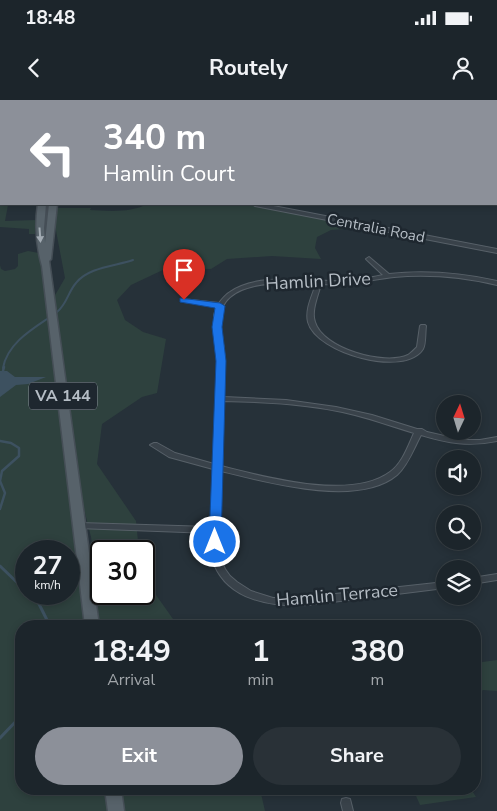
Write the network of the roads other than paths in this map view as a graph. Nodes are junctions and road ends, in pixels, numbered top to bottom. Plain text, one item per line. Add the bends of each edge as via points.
1 (42, 205) edge
2 (53, 205) edge
3 (260, 205) edge
4 (497, 252) edge
5 (369, 259) dead end
6 (46, 266) junction
7 (387, 276) junction
8 (319, 283) junction
9 (497, 283) edge
10 (184, 300) dead end
11 (220, 306) junction
12 (423, 326) dead end
13 (220, 399) junction
14 (419, 431) junction
15 (497, 439) edge
16 (154, 445) dead end
17 (217, 467) junction
18 (80, 526) junction
19 (215, 530) junction
20 (497, 577) edge
21 (481, 580) edge
22 (436, 586) edge
23 (91, 620) edge
24 (114, 795) edge
25 (116, 811) edge

1 -> 6 main road, VA 144 via 39,229
2 - 6 main road, VA 144
3 - 4 street, Centralia Road
5 - 7 street
6 - 18 main road, VA 144
7 - 8 street, Hamlin Drive via 344,283
7 - 9 street, Hamlin Drive via 446,274
8 - 11 street, Hamlin Drive via 284,281 255,284 232,294
8 - 12 street via 312,326 320,336 344,351 374,358 408,357 420,348
10 - 11 street
11 - 13 street via 217,327 221,361
13 - 14 street via 334,408
13 - 17 street
14 - 15 street via 465,442
14 - 17 street via 394,473 379,483 356,489 305,487
16 - 17 street via 172,455
17 - 19 street
18 - 19 street
18 - 23 main road, VA 144
19 - 22 street, Hamlin Terrace via 216,555 224,573 240,589 261,599 283,602 319,600
20 - 21 street
24 - 25 main road

